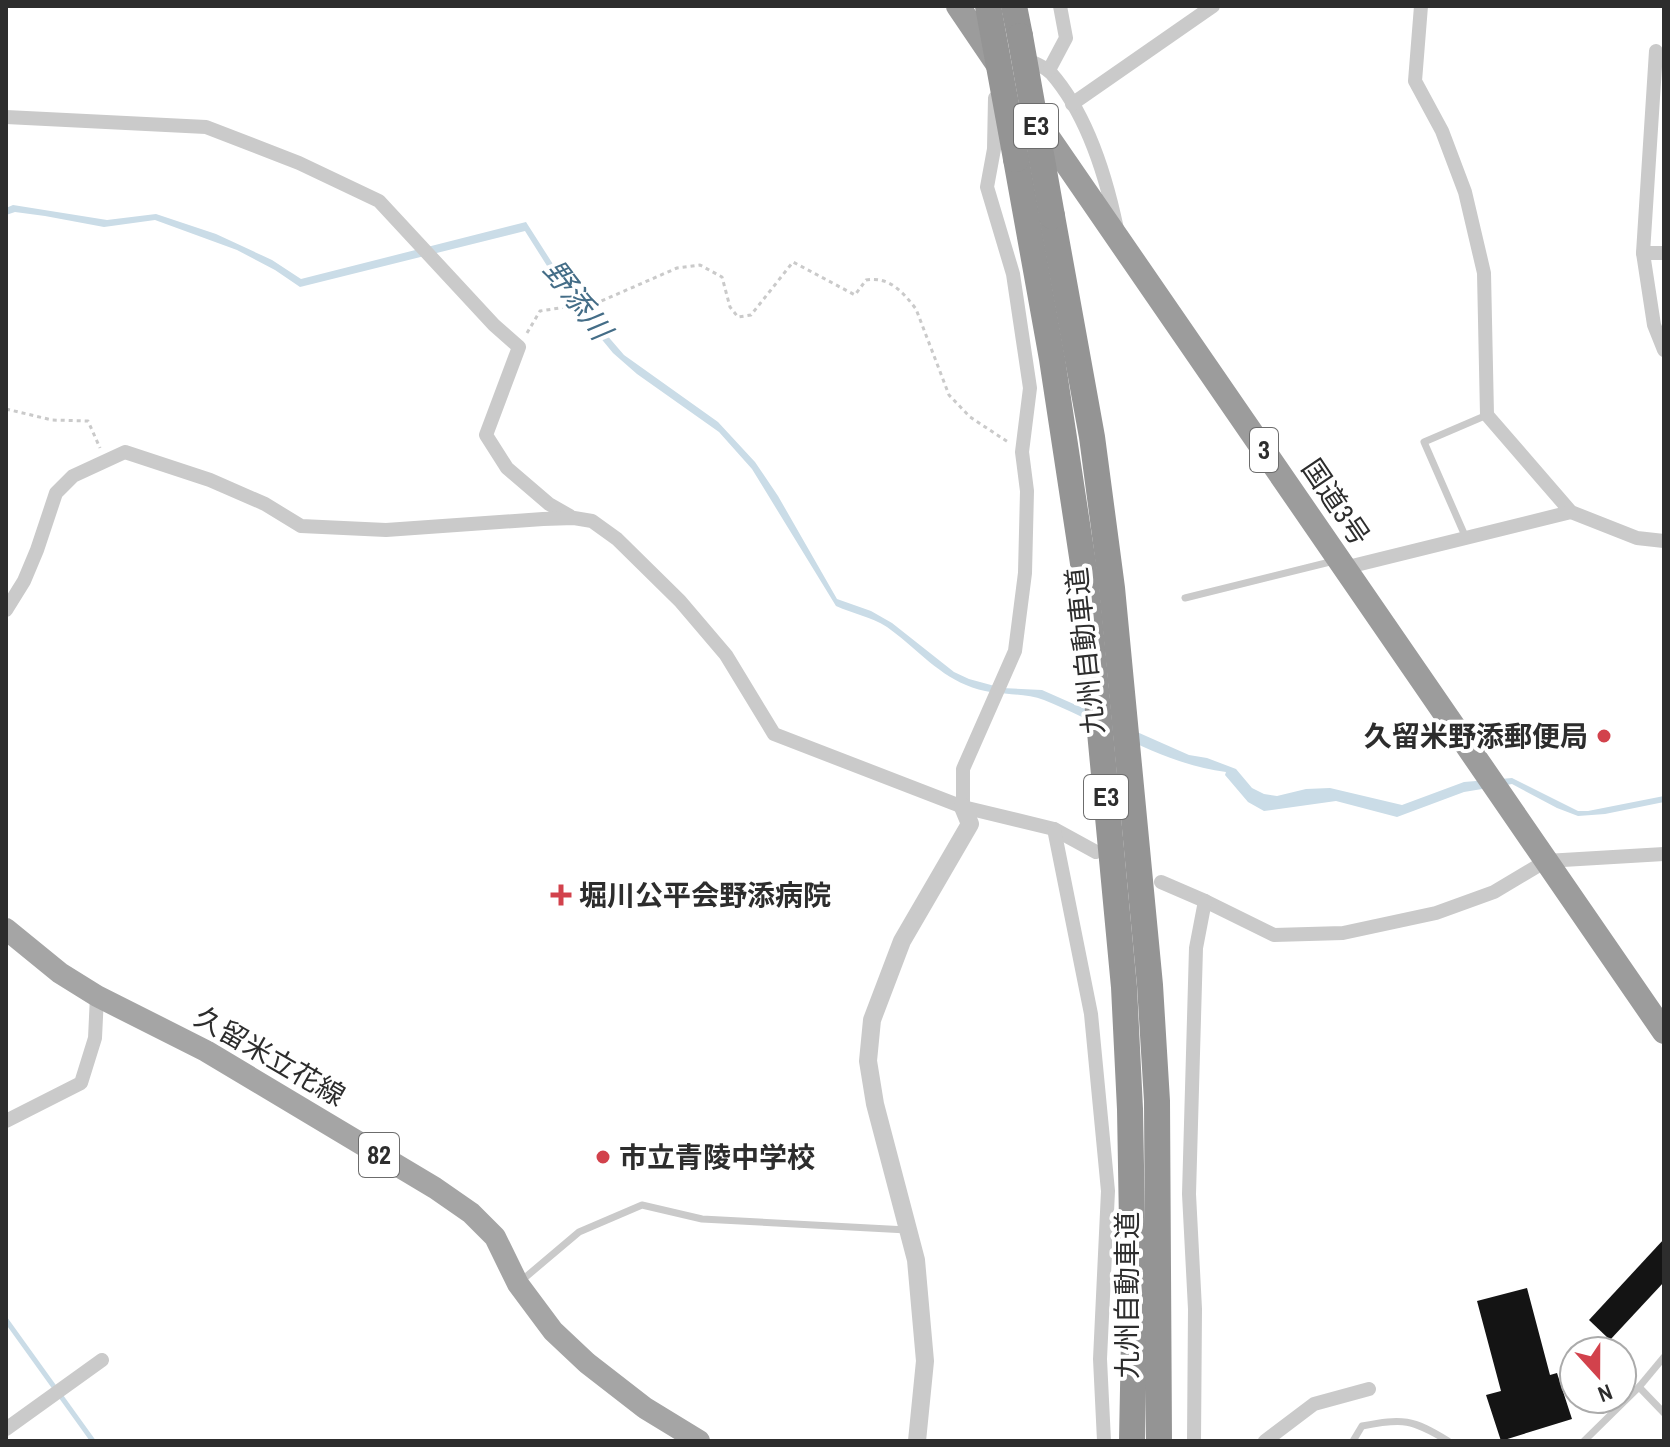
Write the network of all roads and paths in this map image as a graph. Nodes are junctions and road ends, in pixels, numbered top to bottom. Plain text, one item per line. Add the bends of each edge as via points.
1 (958, 6) edge
2 (988, 6) edge
3 (1014, 6) edge
4 (1060, 6) edge
5 (1213, 6) edge
6 (1421, 6) edge
7 (986, 48) junction
8 (1656, 51) dead end
9 (1049, 70) junction
10 (1072, 104) junction
11 (1658, 108) edge
12 (6, 117) edge
13 (1119, 237) junction
14 (1643, 253) junction
15 (1664, 253) edge
16 (519, 347) junction
17 (1664, 350) edge
18 (6, 409) edge
19 (1487, 415) junction
20 (1022, 452) junction
21 (105, 459) junction
22 (1571, 512) junction
23 (574, 518) junction
24 (1466, 538) junction
25 (1664, 541) edge
26 (1342, 564) junction
27 (1185, 598) dead end
28 (6, 610) edge
29 (963, 807) junction
30 (1054, 829) junction
31 (1096, 852) dead end
32 (1664, 854) edge
33 (1546, 861) junction
34 (1161, 882) dead end
35 (1205, 901) junction
36 (6, 929) edge
37 (97, 996) junction
38 (1664, 1032) edge
39 (6, 1121) edge
40 (909, 1231) junction
41 (518, 1284) junction
42 (1664, 1357) edge
43 (102, 1360) dead end
44 (1639, 1387) junction
45 (1369, 1389) dead end
46 (1664, 1413) edge
47 (6, 1429) edge
48 (699, 1441) edge
49 (917, 1441) edge
50 (1104, 1441) edge
51 (1132, 1441) edge
52 (1159, 1441) edge
53 (1194, 1441) edge
54 (1265, 1441) edge
55 (1353, 1441) edge
56 (1448, 1441) edge
57 (1584, 1441) edge

1 - 7 highway, 国道3号 / 3
2 - 51 highway, 九州自動車道 / E3, bridge via 1086,583 1120,940 1130,1109
3 - 52 highway, 九州自動車道 / E3, bridge via 1092,437 1112,588 1157,1101
4 - 9 street via 1066,38
5 - 10 street
6 - 19 street via 1415,81 1442,131 1465,192 1484,273
7 - 9 street
7 - 13 highway, 国道3号 / 3
7 - 20 street via 994,149 987,187 1013,274 1030,388
8 - 11 street
9 - 10 street
10 - 13 street via 1093,149
11 - 14 street
12 - 16 street via 206,127 299,163 379,201
13 - 26 highway, 国道3号 / 3
14 - 15 street
14 - 17 street via 1654,325
16 - 20 path via 540,311 599,302 677,268 700,265 722,277 738,317 751,315 793,262 855,295 866,280 877,278 890,283 916,309 949,395 970,417
16 - 23 street via 486,435 507,468
18 - 21 path via 52,420 88,421
19 - 22 street
19 - 24 lane via 1424,442
20 - 29 street via 1027,491 1026,612 1015,651 963,769
21 - 23 street via 125,452 170,464 265,504 301,526 386,530
21 - 28 street via 73,476 56,493 24,581
22 - 24 street
22 - 25 street via 1637,538
23 - 29 street via 592,521 617,539 680,601 726,655 774,734
24 - 26 street
26 - 27 lane
26 - 33 highway, 国道3号 / 3
29 - 30 street
29 - 40 street via 970,824 902,941 872,1020 868,1061 875,1104
30 - 31 street
30 - 50 street via 1091,1014 1108,1191 1100,1388
32 - 33 street
33 - 35 street via 1494,892 1436,913 1343,933 1274,935
33 - 38 highway, 国道3号 / 3
34 - 35 street
35 - 53 street via 1196,948 1189,1194
36 - 37 main road, 久留米立花線 / 82
37 - 39 street via 95,1038 81,1083
37 - 41 main road, 久留米立花線 / 82 via 206,1051 435,1188 495,1237
40 - 41 lane via 702,1219 642,1205 579,1232
40 - 49 street via 925,1361
41 - 48 main road, 久留米立花線 / 82 via 553,1331 587,1363
42 - 44 lane
43 - 47 street
44 - 46 lane
44 - 57 lane
45 - 54 street via 1314,1404
55 - 56 lane via 1362,1426 1395,1419 1416,1423

